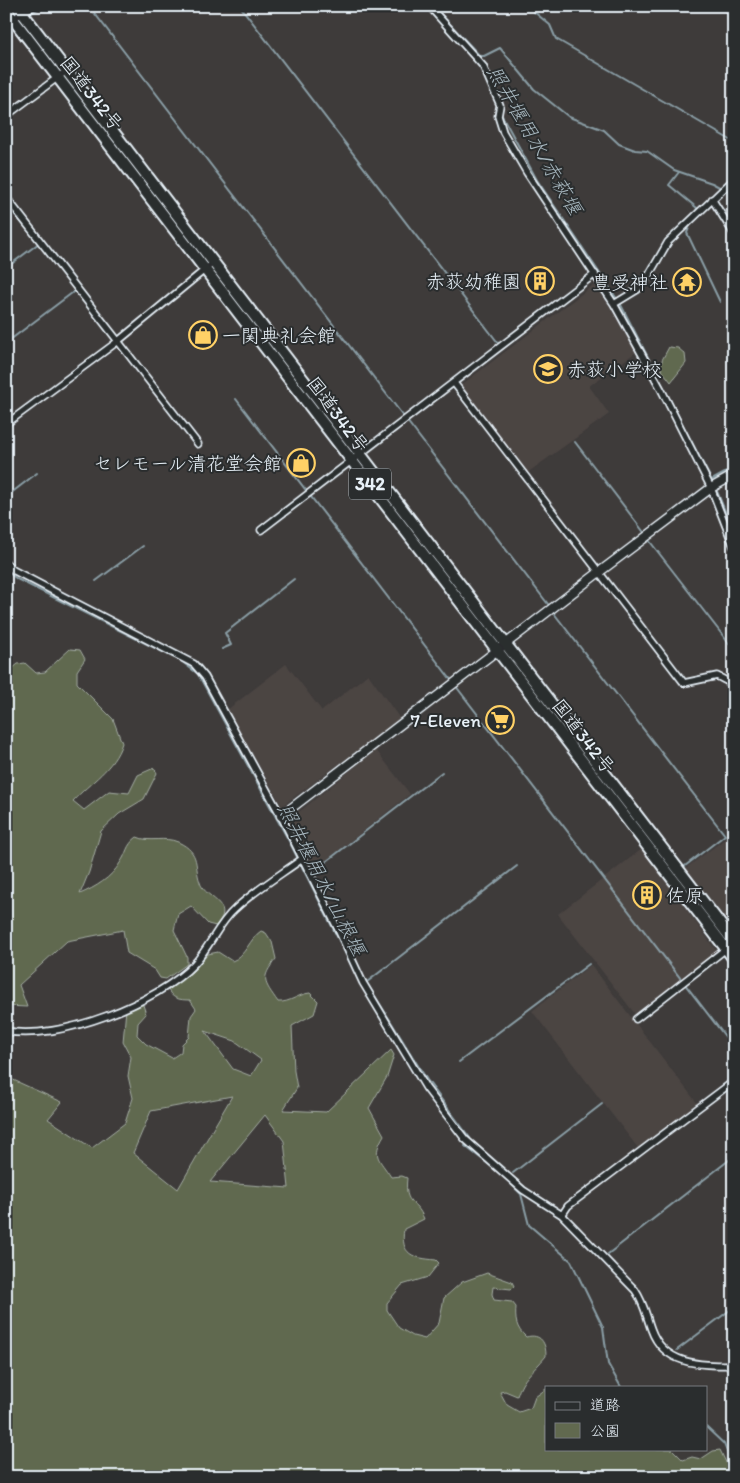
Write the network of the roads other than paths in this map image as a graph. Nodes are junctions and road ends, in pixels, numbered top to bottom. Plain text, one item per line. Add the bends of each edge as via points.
1 (34, 6) edge
2 (429, 6) edge
3 (13, 14) edge
4 (61, 75) junction
5 (6, 116) edge
6 (734, 179) edge
7 (6, 197) edge
8 (712, 199) junction
9 (734, 234) edge
10 (210, 266) junction
11 (595, 274) junction
12 (614, 304) junction
13 (117, 342) junction
14 (454, 383) junction
15 (6, 424) edge
16 (198, 444) dead end
17 (356, 458) junction
18 (734, 475) edge
19 (711, 488) junction
20 (261, 530) dead end
21 (734, 547) edge
22 (6, 563) edge
23 (598, 572) junction
24 (501, 648) junction
25 (734, 685) edge
26 (281, 816) junction
27 (302, 859) junction
28 (731, 945) edge
29 (734, 959) edge
30 (636, 1019) dead end
31 (6, 1030) edge
32 (734, 1082) edge
33 (562, 1215) junction
34 (734, 1365) edge

1 - 3 street
2 - 11 street via 483,66 500,105 498,116 503,132
3 - 4 highway, 国道342号 / 342
4 - 5 street
4 - 10 highway, 国道342号 / 342
6 - 8 street
7 - 13 street
8 - 9 street
8 - 12 street via 668,242 646,280
10 - 13 street
10 - 17 highway, 国道342号 / 342
11 - 12 street
11 - 14 street
12 - 19 street
13 - 15 street
13 - 16 street
14 - 17 street
14 - 23 street
17 - 20 street
17 - 24 highway, 国道342号 / 342
18 - 19 street
19 - 21 street
19 - 23 street
22 - 26 street via 194,664 205,677
23 - 24 street
23 - 25 street via 684,683 717,676
24 - 26 street
24 - 28 highway, 国道342号 / 342
26 - 27 street
27 - 31 street via 234,909 196,962 184,974 146,998 67,1028 22,1034
27 - 33 street via 363,983 426,1088 465,1139 523,1190
28 - 29 highway, 国道342号 / 342
28 - 30 street
32 - 33 street via 568,1206
33 - 34 street via 635,1290 644,1302 658,1344 669,1354 697,1365

